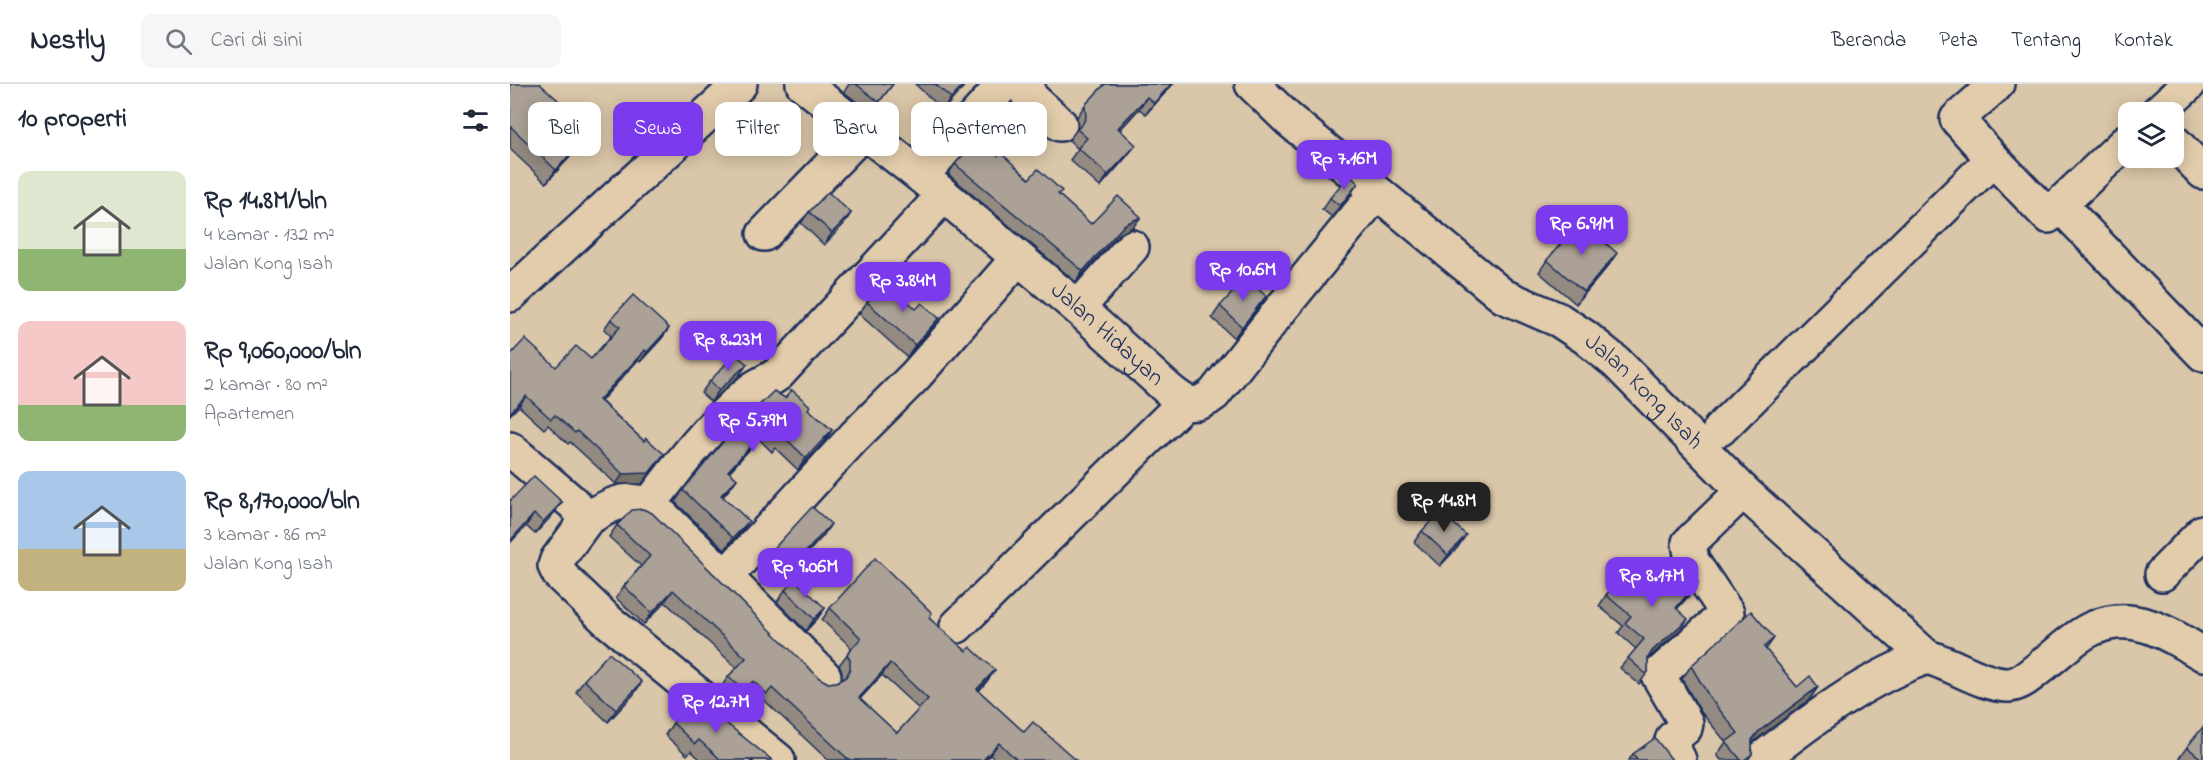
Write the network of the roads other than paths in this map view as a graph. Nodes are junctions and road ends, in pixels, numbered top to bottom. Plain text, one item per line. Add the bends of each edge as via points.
1 (740, 84) edge
2 (803, 84) edge
3 (1004, 84) edge
4 (1028, 84) edge
5 (1252, 84) edge
6 (1997, 84) edge
7 (2189, 84) edge
8 (826, 102) edge
9 (2168, 102) edge
10 (1060, 124) dead end
11 (2118, 150) edge
12 (2184, 152) edge
13 (840, 156) edge
14 (895, 156) edge
15 (1993, 159) junction
16 (2203, 172) edge
17 (932, 186) junction
18 (1376, 193) junction
19 (2060, 205) junction
20 (764, 234) dead end
21 (1132, 247) dead end
22 (1018, 258) junction
23 (510, 295) edge
24 (1077, 308) junction
25 (2203, 354) edge
26 (1185, 402) junction
27 (1720, 429) dead end
28 (510, 449) edge
29 (1743, 491) junction
30 (649, 505) junction
31 (587, 519) junction
32 (2203, 532) edge
33 (2162, 574) dead end
34 (726, 576) junction
35 (957, 626) dead end
36 (2203, 654) edge
37 (1927, 657) junction
38 (824, 676) dead end
39 (778, 760) edge
40 (1679, 760) edge
41 (1760, 760) edge

1 - 23 street
2 - 8 street, Jalan Hidayan
3 - 17 street
4 - 10 street via 1028,95
5 - 18 street, Jalan Kong Isah
6 - 15 street via 1957,119
7 - 9 street
11 - 19 street
12 - 16 street
13 - 20 street
14 - 17 street, Jalan Hidayan
15 - 19 street via 2048,216
15 - 27 street
17 - 22 street, Jalan Hidayan
17 - 30 street via 778,374 752,389 729,411
18 - 26 street, Jalan Hidayan via 1215,394 1203,402
18 - 29 street, Jalan Kong Isah via 1503,296 1559,320 1609,357
19 - 25 street
21 - 24 street
22 - 24 street, Jalan Hidayan
22 - 34 street via 915,376
24 - 26 street, Jalan Hidayan
26 - 35 street
28 - 31 street
29 - 37 street, Jalan Kong Isah
29 - 40 street via 1689,543 1692,561 1727,614 1658,675 1686,723 1671,744
30 - 31 street via 631,500 620,502
30 - 34 street
31 - 39 street via 557,560 559,574 608,621
32 - 33 street
34 - 38 street
36 - 37 street, Jalan Kong Isah via 2158,629 2114,622 2079,636 2031,675 2010,685
37 - 41 street via 1888,672

